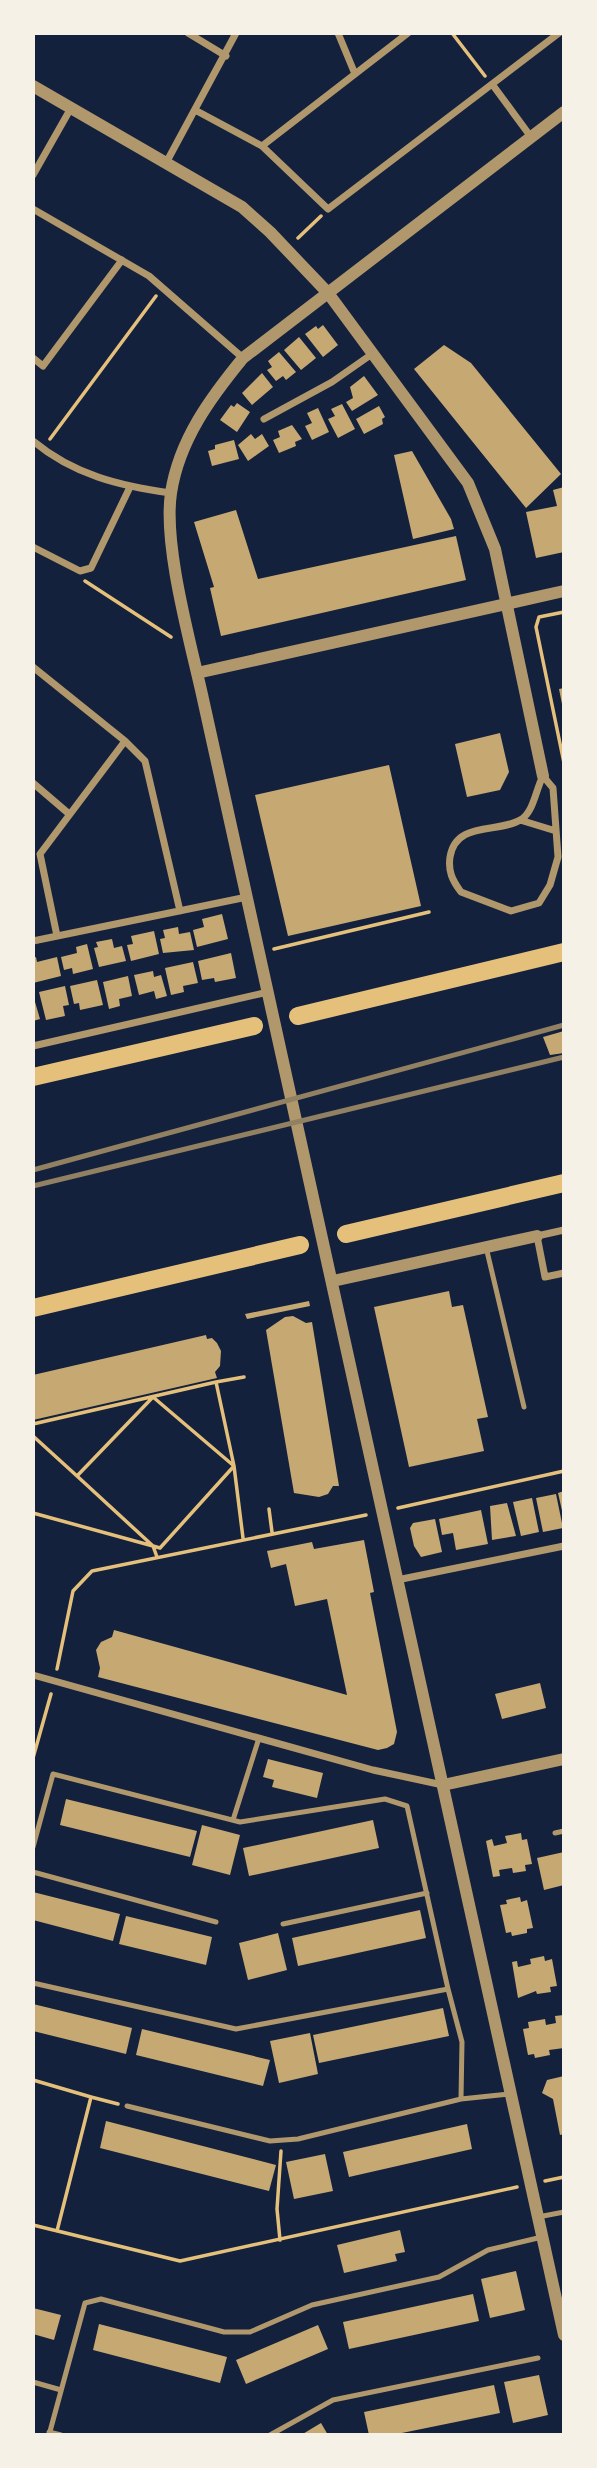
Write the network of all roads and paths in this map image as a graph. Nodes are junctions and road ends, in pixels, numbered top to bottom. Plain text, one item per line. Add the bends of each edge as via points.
1 (188, 33) edge
2 (236, 33) edge
3 (338, 33) edge
4 (408, 33) edge
5 (452, 33) edge
6 (559, 33) edge
7 (226, 56) junction
8 (355, 74) junction
9 (492, 85) junction
10 (33, 86) edge
11 (71, 108) junction
12 (195, 110) junction
13 (564, 112) edge
14 (531, 137) junction
15 (262, 146) junction
16 (166, 163) junction
17 (33, 175) edge
18 (33, 209) edge
19 (328, 209) junction
20 (298, 237) dead end
21 (122, 260) junction
22 (162, 287) junction
23 (328, 293) junction
24 (372, 354) junction
25 (33, 358) edge
26 (243, 358) junction
27 (264, 419) dead end
28 (33, 441) edge
29 (42, 449) junction
30 (130, 488) junction
31 (171, 493) junction
32 (33, 547) edge
33 (84, 580) dead end
34 (564, 591) edge
35 (506, 603) junction
36 (564, 612) edge
37 (171, 637) dead end
38 (33, 667) edge
39 (197, 673) junction
40 (125, 741) junction
41 (564, 763) edge
42 (543, 776) junction
43 (33, 783) edge
44 (68, 813) junction
45 (520, 820) junction
46 (556, 831) junction
47 (247, 897) junction
48 (180, 911) junction
49 (429, 912) dead end
50 (57, 936) junction
51 (33, 941) edge
52 (274, 949) dead end
53 (564, 952) edge
54 (268, 992) junction
55 (298, 1016) dead end
56 (254, 1026) dead end
57 (33, 1046) edge
58 (33, 1077) edge
59 (564, 1183) edge
60 (564, 1230) edge
61 (346, 1234) dead end
62 (537, 1236) junction
63 (300, 1245) dead end
64 (486, 1247) junction
65 (564, 1273) edge
66 (333, 1281) junction
67 (33, 1308) edge
68 (244, 1377) dead end
69 (216, 1382) junction
70 (153, 1397) junction
71 (524, 1407) dead end
72 (33, 1424) edge
73 (33, 1437) edge
74 (234, 1466) junction
75 (564, 1471) edge
76 (77, 1476) junction
77 (398, 1508) dead end
78 (268, 1509) dead end
79 (33, 1513) edge
80 (366, 1514) dead end
81 (272, 1532) junction
82 (243, 1538) junction
83 (153, 1546) junction
84 (564, 1546) edge
85 (157, 1557) junction
86 (397, 1580) junction
87 (33, 1675) edge
88 (55, 1677) dead end
89 (51, 1694) dead end
90 (259, 1738) junction
91 (33, 1758) edge
92 (564, 1759) edge
93 (443, 1785) junction
94 (233, 1820) junction
95 (564, 1831) edge
96 (555, 1833) dead end
97 (33, 1847) edge
98 (33, 1872) edge
99 (426, 1893) junction
100 (216, 1922) dead end
101 (283, 1924) dead end
102 (33, 1983) edge
103 (448, 1989) junction
104 (33, 2080) edge
105 (512, 2094) junction
106 (91, 2097) junction
107 (461, 2099) junction
108 (127, 2106) joint
109 (281, 2140) junction
110 (564, 2177) edge
111 (531, 2184) junction
112 (564, 2211) edge
113 (538, 2217) junction
114 (33, 2225) edge
115 (57, 2231) junction
116 (542, 2237) junction
117 (280, 2240) junction
118 (564, 2335) edge
119 (538, 2358) dead end
120 (33, 2382) edge
121 (61, 2389) junction
122 (49, 2433) edge
123 (61, 2435) edge
124 (270, 2435) edge

1 - 7 street
2 - 7 street
3 - 8 street
4 - 8 street
5 - 9 path
6 - 9 street
7 - 12 street
8 - 15 street
9 - 14 street
9 - 19 street
10 - 11 street
11 - 16 street
11 - 17 street
12 - 15 street
12 - 16 street
13 - 14 street
14 - 23 street
15 - 19 street
16 - 23 street via 242,207
18 - 21 street
19 - 20 path
21 - 22 street
21 - 25 street via 43,366
22 - 26 street
22 - 29 path
23 - 24 street
23 - 26 street
24 - 27 street
24 - 35 street via 468,483 495,550
26 - 31 street via 193,426
28 - 29 street
29 - 30 street via 71,468
30 - 31 street
30 - 32 street via 91,569 80,571
31 - 39 street via 172,545
33 - 37 path
34 - 35 street
35 - 39 street
35 - 42 street
36 - 41 path via 539,617 536,627
38 - 40 street
39 - 47 street
40 - 44 street
40 - 48 street via 145,761
42 - 45 street via 528,813
42 - 46 street via 553,788
43 - 44 street
44 - 50 street via 40,854
45 - 46 street
45 - 46 street via 479,829 457,842 449,868 461,892 511,911 539,903 550,886 558,858
47 - 48 street
47 - 54 street
48 - 50 street
49 - 52 path
50 - 51 street
53 - 55 highway
54 - 57 street
54 - 66 street
56 - 58 highway
59 - 61 highway
60 - 62 street
62 - 64 street
62 - 65 street via 545,1277
63 - 67 highway
64 - 66 street
64 - 71 lane
66 - 86 street
68 - 69 path
69 - 70 path
69 - 74 path
70 - 72 path
70 - 74 path
70 - 76 path
73 - 76 path
74 - 82 path
74 - 83 path via 160,1548
75 - 77 path
76 - 83 path
78 - 81 path
79 - 83 path
80 - 81 path
81 - 82 path
82 - 85 path
83 - 85 path
84 - 86 street
85 - 88 path via 92,1571 73,1591
86 - 93 street
87 - 90 street
89 - 91 path
90 - 93 street
90 - 94 lane
92 - 93 street
93 - 105 street
94 - 97 lane via 53,1774
94 - 99 lane via 385,1799 407,1806
95 - 96 lane
98 - 100 lane
99 - 101 lane
99 - 103 lane
102 - 103 lane via 236,2029
103 - 107 lane via 462,2042
104 - 106 path
105 - 107 lane
105 - 111 street
106 - 108 path
106 - 115 path
107 - 109 lane
108 - 109 lane
109 - 117 path
110 - 111 path
111 - 113 street
111 - 117 path
112 - 113 lane
113 - 116 street
114 - 115 path
115 - 117 path via 180,2261
116 - 118 street
116 - 121 lane via 488,2250 439,2277 312,2305 250,2332 224,2332 101,2299 85,2303
119 - 124 lane via 333,2400
120 - 121 lane
121 - 122 lane
122 - 123 lane

